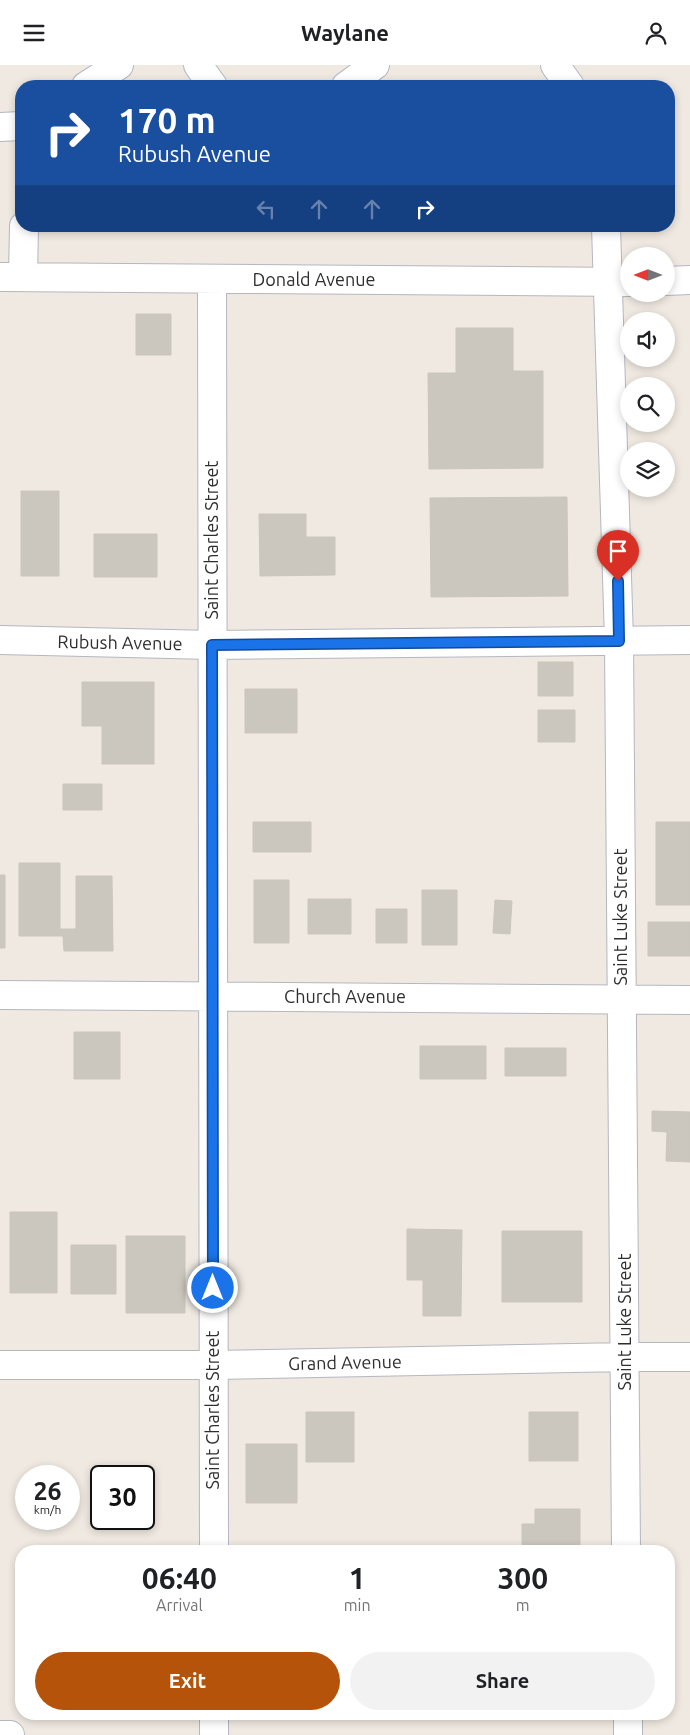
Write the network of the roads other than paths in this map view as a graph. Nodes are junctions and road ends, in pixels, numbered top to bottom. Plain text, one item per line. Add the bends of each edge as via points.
1 (119, 65) edge
2 (198, 65) edge
3 (375, 65) edge
4 (555, 65) edge
5 (95, 80) edge
6 (209, 80) edge
7 (354, 80) edge
8 (566, 80) edge
9 (15, 126) edge
10 (0, 127) edge
11 (22, 232) edge
12 (607, 232) edge
13 (11, 277) edge
14 (212, 279) junction
15 (690, 280) edge
16 (675, 281) edge
17 (618, 282) edge
18 (0, 640) edge
19 (690, 640) edge
20 (619, 641) junction
21 (212, 645) junction
22 (0, 995) edge
23 (213, 997) junction
24 (622, 999) junction
25 (690, 1000) edge
26 (625, 1357) junction
27 (690, 1357) edge
28 (0, 1365) edge
29 (213, 1365) junction
30 (214, 1545) edge
31 (626, 1545) edge
32 (214, 1720) edge
33 (628, 1720) edge
34 (0, 1735) edge
35 (10, 1735) edge
36 (214, 1735) edge
37 (628, 1735) edge

1 - 5 street
2 - 6 street
3 - 7 street
4 - 8 street
9 - 10 street
11 - 13 street
12 - 17 street, Saint Luke Street
13 - 14 street, Donald Avenue
14 - 17 street, Donald Avenue
14 - 21 street, Saint Charles Street
15 - 16 street
17 - 20 street, Saint Luke Street
18 - 21 street, Rubush Avenue
19 - 20 street, Rubush Avenue
20 - 21 street, Rubush Avenue
20 - 24 street, Saint Luke Street
21 - 23 street, Saint Charles Street
22 - 23 street, Church Avenue
23 - 24 street, Church Avenue
23 - 29 street, Saint Charles Street
24 - 25 street, Church Avenue
24 - 26 street, Saint Luke Street
26 - 27 street, Grand Avenue
26 - 29 street, Grand Avenue
26 - 31 street, Saint Luke Street
28 - 29 street, Grand Avenue
29 - 30 street, Saint Charles Street
32 - 36 street
33 - 37 street
34 - 35 street

